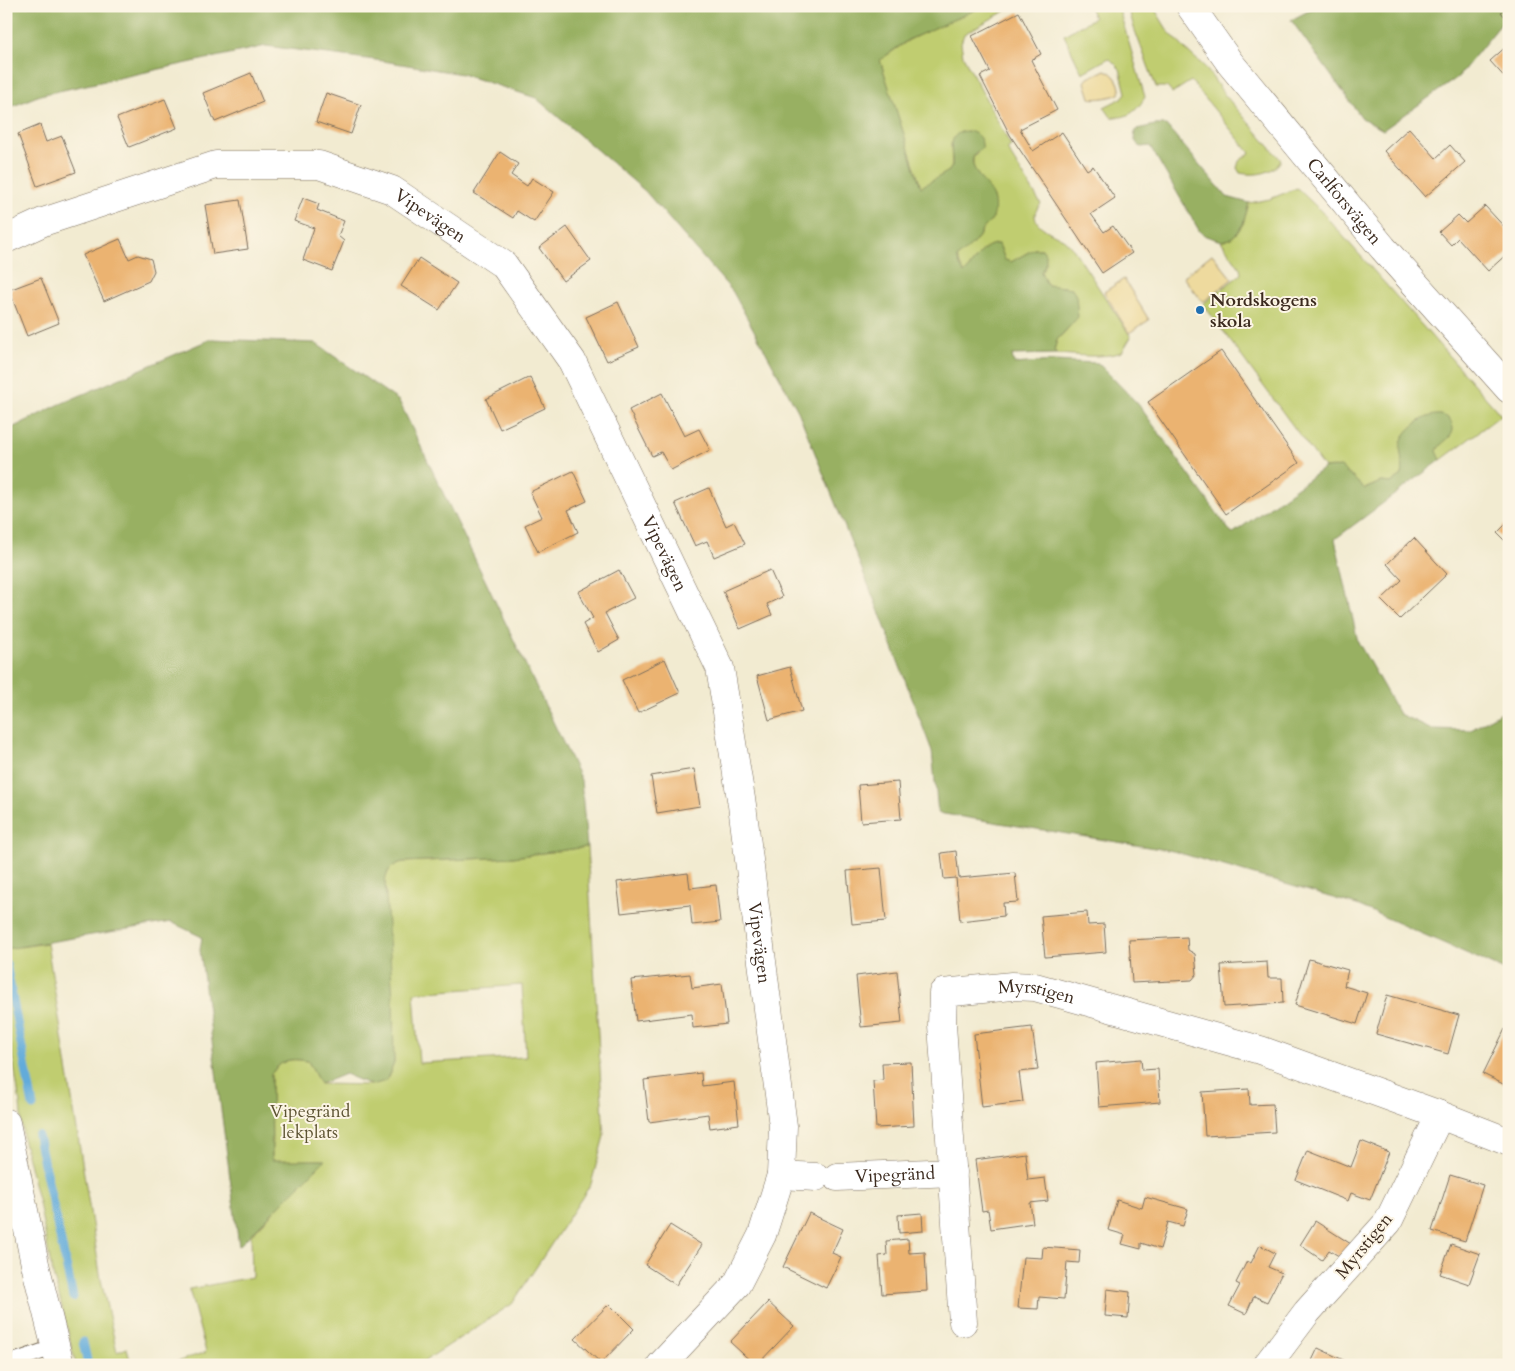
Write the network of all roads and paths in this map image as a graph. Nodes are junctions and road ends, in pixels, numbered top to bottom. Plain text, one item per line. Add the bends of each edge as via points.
1 (1190, 6) edge
2 (6, 238) edge
3 (1509, 388) edge
4 (1440, 1115) junction
5 (6, 1122) edge
6 (1509, 1142) edge
7 (952, 1172) junction
8 (782, 1175) junction
9 (963, 1322) dead end
10 (58, 1356) edge
11 (6, 1364) edge
12 (661, 1365) edge
13 (1267, 1365) edge

1 - 3 street, Carlforsvägen via 1230,63 1383,248
2 - 8 street, Vipevägen via 42,222 216,165 319,165 392,190 504,266 572,361 720,668 742,805 781,1116
4 - 6 street, Myrstigen
4 - 7 street, Myrstigen via 1260,1050 1035,987 943,993 942,1024
4 - 13 street, Myrstigen via 1388,1222 1307,1312
5 - 10 street
7 - 8 street, Vipegränd via 826,1177
7 - 9 street, Myrstigen
8 - 12 street, Vipevägen via 762,1235 737,1284
10 - 11 lane

